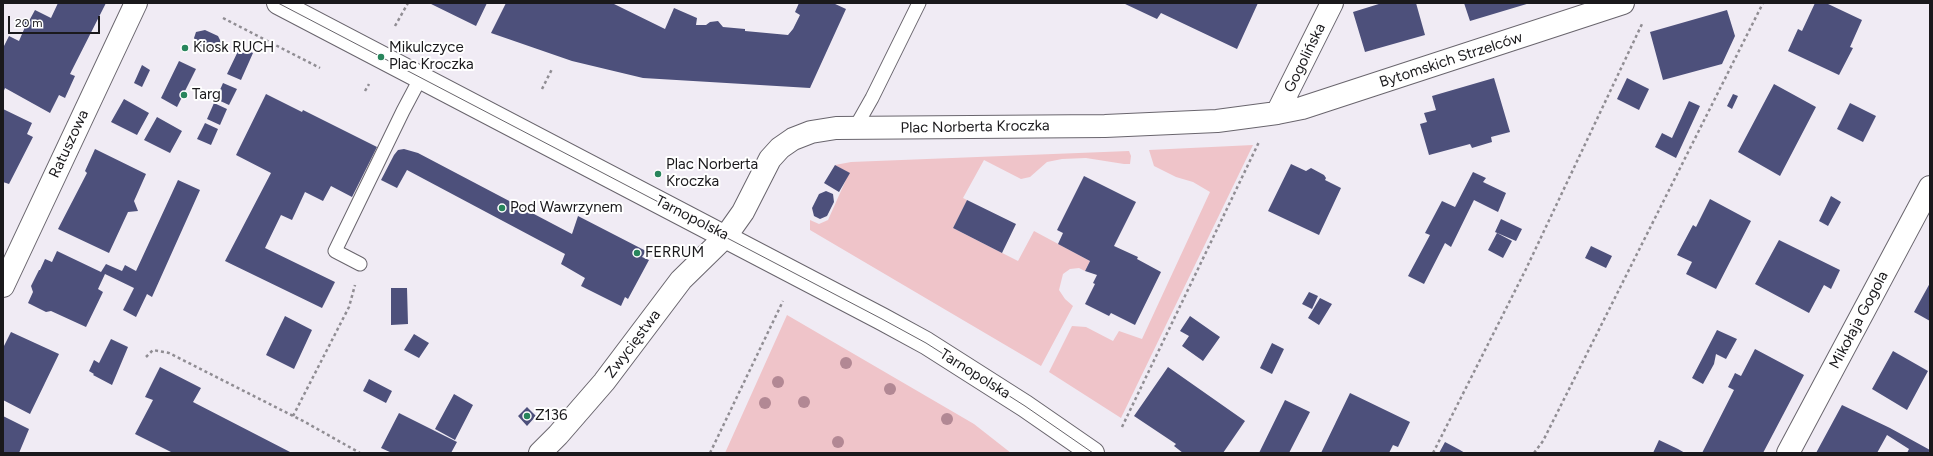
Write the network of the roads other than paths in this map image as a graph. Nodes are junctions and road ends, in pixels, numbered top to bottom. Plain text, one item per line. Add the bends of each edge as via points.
1 (136, 3) edge
2 (278, 3) edge
3 (919, 3) edge
4 (1623, 3) edge
5 (1329, 4) edge
6 (421, 77) junction
7 (1278, 113) junction
8 (855, 128) junction
9 (1930, 187) edge
10 (726, 236) junction
11 (360, 264) road end
12 (3, 286) edge
13 (540, 453) edge
14 (1093, 453) edge
15 (1788, 453) edge

1 - 12 street, Ratuszowa
2 - 6 street, Tarnopolska
3 - 8 lane
4 - 7 street, Bytomskich Strzelców via 1302,108
5 - 7 street, Gogolińska
6 - 10 street, Tarnopolska
6 - 11 lane via 402,110 335,251
7 - 8 street, Plac Norberta Kroczka via 1217,121 1105,126
8 - 10 street, Plac Norberta Kroczka via 811,132 793,139 780,148 770,159 743,212
9 - 15 street, Mikołaja Gogola
10 - 13 street, Zwycięstwa via 681,280 604,382
10 - 14 street, Tarnopolska via 926,343 1026,406

